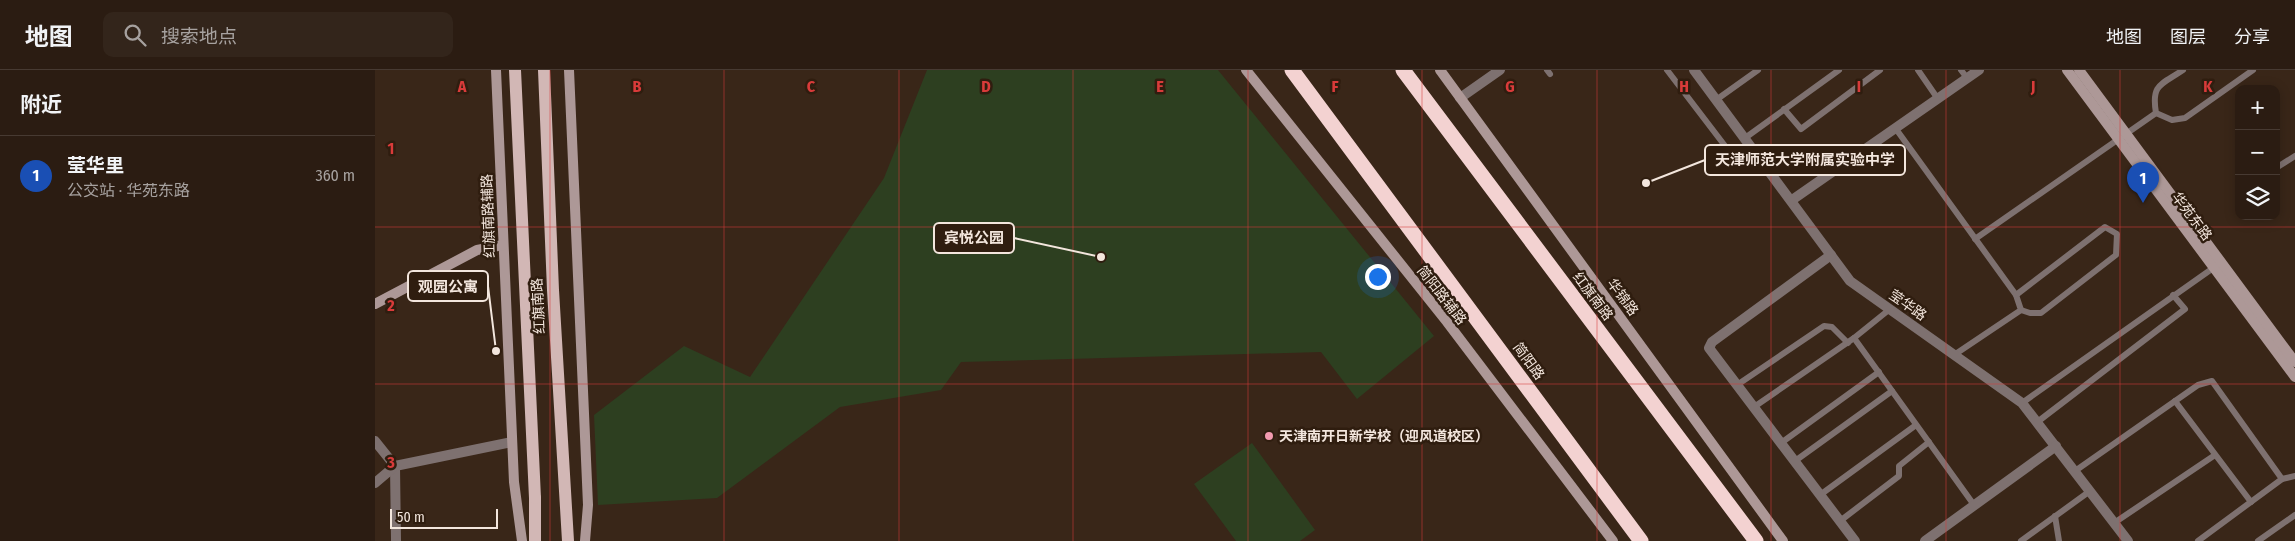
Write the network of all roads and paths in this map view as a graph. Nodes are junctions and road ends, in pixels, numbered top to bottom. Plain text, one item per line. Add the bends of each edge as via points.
1 (496, 70) edge
2 (515, 70) edge
3 (544, 70) edge
4 (569, 70) edge
5 (1246, 70) edge
6 (1292, 70) edge
7 (1403, 70) edge
8 (1440, 70) edge
9 (1500, 70) edge
10 (1667, 70) edge
11 (1694, 70) edge
12 (1758, 70) edge
13 (1839, 70) edge
14 (1880, 70) edge
15 (1918, 70) edge
16 (1979, 70) edge
17 (2067, 70) edge
18 (2079, 70) edge
19 (2183, 70) edge
20 (2253, 70) edge
21 (1964, 74) edge
22 (1460, 98) junction
23 (1938, 99) junction
24 (1716, 100) junction
25 (1784, 110) junction
26 (2156, 113) junction
27 (1896, 129) junction
28 (2122, 137) junction
29 (1745, 138) junction
30 (2295, 156) edge
31 (1735, 159) dead end
32 (2280, 165) edge
33 (1792, 200) junction
34 (1975, 239) junction
35 (503, 245) junction
36 (1831, 255) junction
37 (2217, 265) junction
38 (2016, 295) junction
39 (2173, 295) junction
40 (375, 304) edge
41 (1890, 309) junction
42 (2021, 310) junction
43 (1854, 338) junction
44 (1848, 343) junction
45 (1954, 355) junction
46 (2295, 362) edge
47 (1879, 372) junction
48 (2295, 378) edge
49 (1737, 385) junction
50 (1892, 391) junction
51 (2175, 401) junction
52 (2022, 403) junction
53 (1754, 407) junction
54 (2036, 423) junction
55 (1916, 424) junction
56 (375, 441) edge
57 (512, 442) junction
58 (1929, 442) junction
59 (1781, 443) junction
60 (2056, 446) junction
61 (2215, 455) junction
62 (1795, 461) junction
63 (395, 466) junction
64 (2075, 471) junction
65 (2295, 476) edge
66 (2282, 479) junction
67 (375, 483) edge
68 (2090, 491) junction
69 (1820, 495) junction
70 (2251, 502) junction
71 (1974, 505) junction
72 (2295, 515) edge
73 (2055, 516) junction
74 (1840, 521) junction
75 (2114, 523) junction
76 (396, 541) edge
77 (522, 541) edge
78 (535, 541) edge
79 (568, 541) edge
80 (585, 541) edge
81 (1613, 541) edge
82 (1641, 541) edge
83 (1756, 541) edge
84 (1783, 541) edge
85 (1855, 541) edge
86 (1925, 541) edge
87 (2021, 541) edge
88 (2059, 541) edge
89 (2127, 541) edge
90 (2198, 541) edge
91 (2258, 541) edge

1 - 35 street, 红旗南路辅路
2 - 78 main road, 红旗南路, bridge
3 - 79 main road, 红旗南路
4 - 80 street via 588,505
5 - 81 street, 简阳路辅路 via 1447,322
6 - 82 highway, 简阳路
7 - 83 highway, 红旗南路
8 - 22 street, 华锦路
9 - 22 street
10 - 31 lane
11 - 24 street, 莹华路
12 - 24 lane
13 - 25 lane
14 - 25 lane via 1801,129
15 - 23 lane
16 - 21 street
17 - 28 street, 华苑东路
18 - 28 street, 华苑东路
19 - 26 lane via 2157,88 2154,97
20 - 26 lane via 2185,118 2172,120
21 - 23 street
22 - 84 street, 华锦路
23 - 27 street
24 - 29 street, 莹华路
25 - 29 lane
26 - 28 lane
27 - 33 street
27 - 34 lane
28 - 34 lane
28 - 37 street, 华苑东路
29 - 33 street, 莹华路
30 - 32 lane
33 - 36 street, 莹华路
34 - 38 lane
35 - 40 street via 477,250
35 - 57 street, 红旗南路辅路
36 - 41 street, 莹华路 via 1850,282
36 - 49 street via 1712,342 1709,348
37 - 39 lane
37 - 46 street, 华苑东路
37 - 48 street, 华苑东路
38 - 42 lane
38 - 42 lane via 2105,227 2117,234 2116,255 2041,313
39 - 52 lane
39 - 54 lane via 2185,309
41 - 43 lane
41 - 45 street, 莹华路
42 - 45 lane
43 - 44 lane
43 - 47 lane
44 - 49 lane via 1832,327 1824,326
44 - 53 lane
45 - 52 street, 莹华路
47 - 50 lane
47 - 59 lane
49 - 53 street
50 - 55 lane
50 - 62 lane
51 - 61 lane
51 - 64 lane
51 - 66 lane via 2198,384 2212,381
52 - 54 street, 莹华路
53 - 59 street
54 - 60 street, 莹华路
55 - 58 lane
55 - 69 lane
56 - 63 street
57 - 63 street
57 - 77 street, 红旗南路辅路
58 - 71 lane
58 - 74 lane via 1899,466 1899,476
59 - 62 street
60 - 64 street, 莹华路
60 - 71 street
61 - 70 lane
61 - 75 lane
62 - 69 street
63 - 67 street
63 - 76 street
64 - 68 street, 莹华路
65 - 66 lane
66 - 70 lane
68 - 73 lane
68 - 75 street, 莹华路
69 - 74 street
70 - 90 lane
71 - 86 street
72 - 91 lane
73 - 87 lane
73 - 88 lane
74 - 85 street
75 - 89 street, 莹华路

